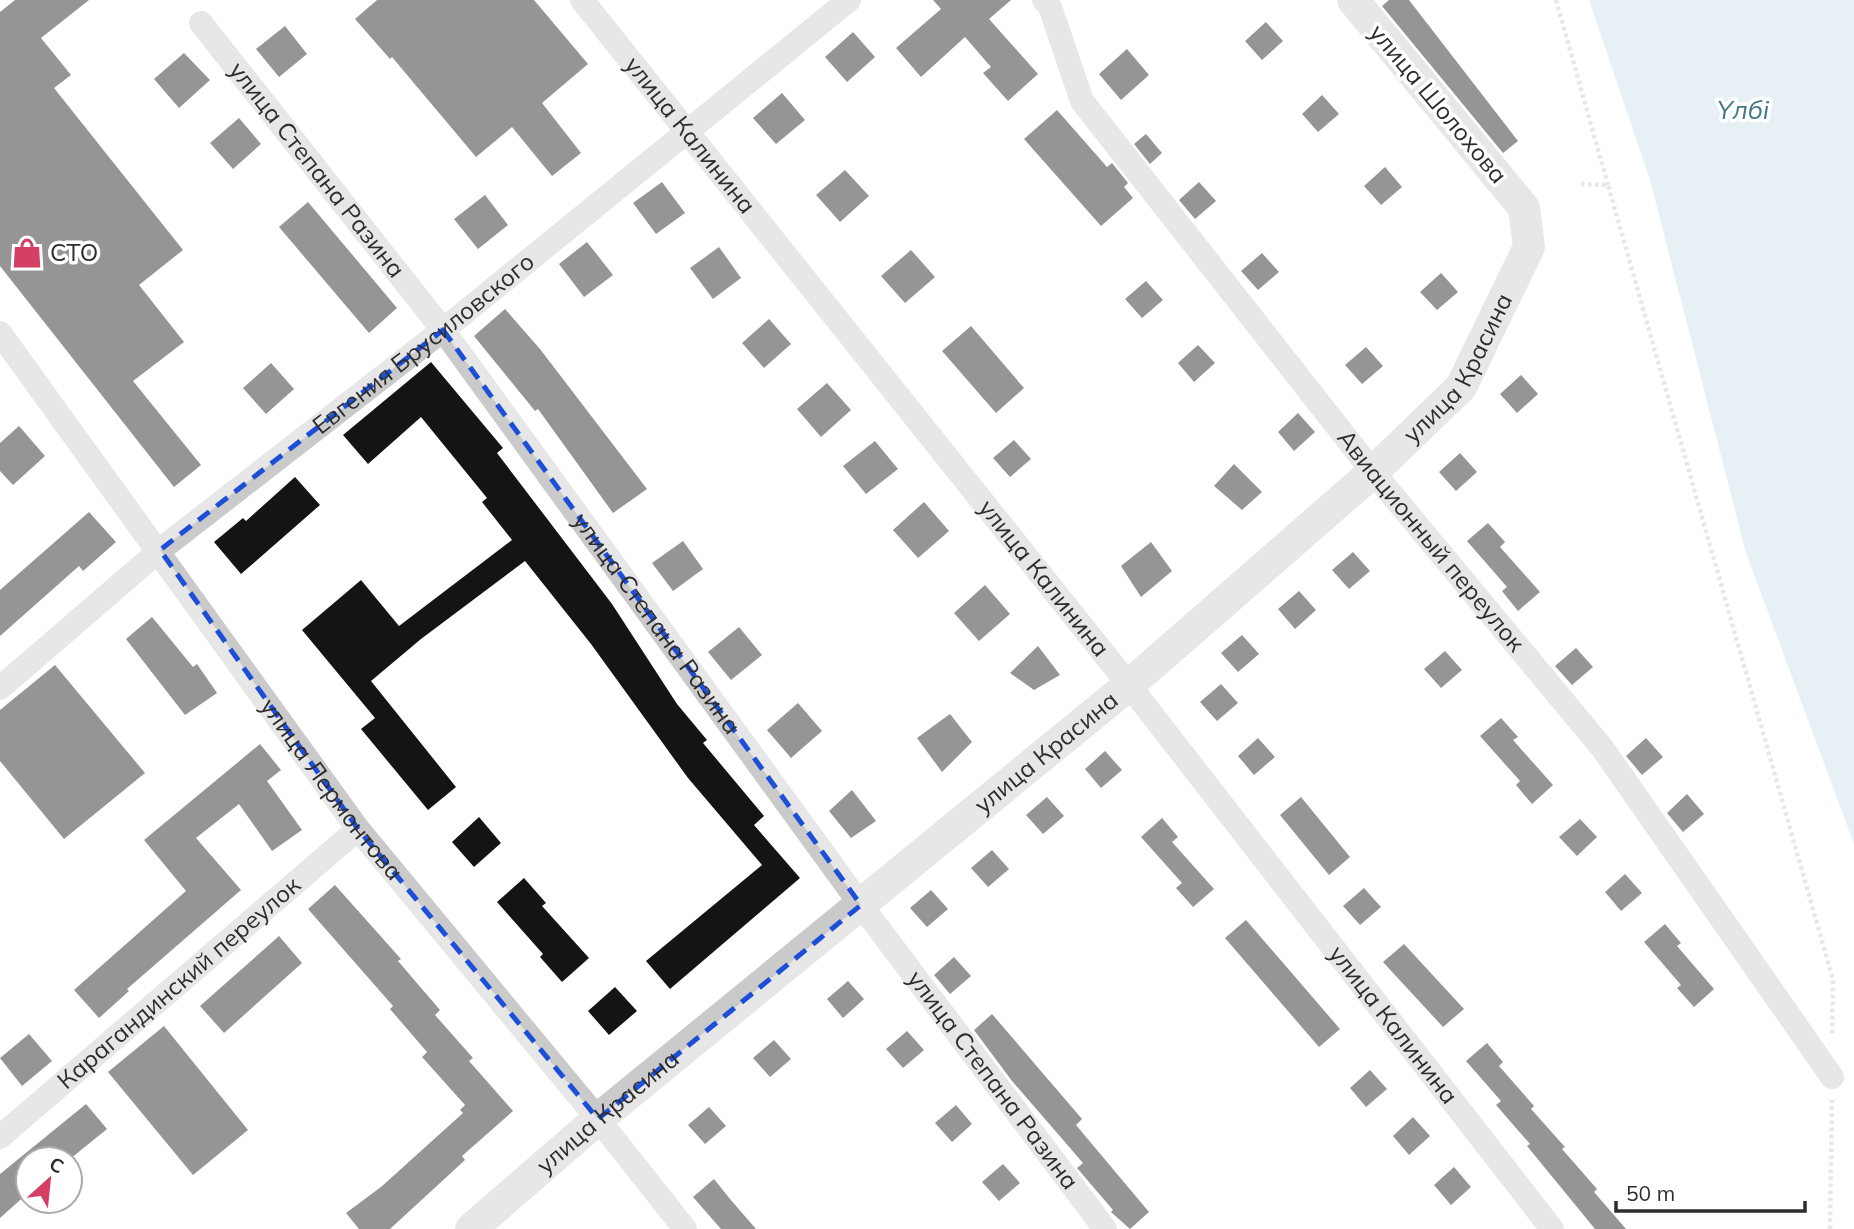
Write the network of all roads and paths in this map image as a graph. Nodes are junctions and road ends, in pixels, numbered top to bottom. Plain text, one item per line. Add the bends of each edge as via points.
1 (582, 0) edge
2 (849, 0) edge
3 (1044, 0) edge
4 (1353, 0) edge
5 (1556, 0) edge
6 (201, 23) dead end
7 (687, 129) junction
8 (1581, 184) dead end
9 (1608, 185) junction
10 (1524, 208) joint
11 (443, 330) junction
12 (0, 333) edge
13 (1373, 472) junction
14 (160, 550) junction
15 (1129, 685) junction
16 (0, 688) edge
17 (358, 829) junction
18 (861, 905) junction
19 (1832, 1077) junction
20 (598, 1119) junction
21 (0, 1137) edge
22 (471, 1229) edge
23 (685, 1229) edge
24 (1105, 1229) edge
25 (1552, 1229) edge
26 (1830, 1229) edge

1 - 7 street, улица Калинина
2 - 7 street, Евгения Брусиловского
3 - 13 street, Авиационный переулок via 1082,101
4 - 10 street, улица Шолохова
5 - 9 path
6 - 11 street, улица Степана Разина
7 - 11 street, Евгения Брусиловского
7 - 15 street, улица Калинина
8 - 9 path
9 - 19 path via 1833,980
10 - 13 street, улица Красина via 1529,247 1461,387
11 - 14 street, Евгения Брусиловского
11 - 18 street, улица Степана Разина
12 - 14 street, улица Лермонтова
13 - 15 street, улица Красина
13 - 19 street, Авиационный переулок via 1603,749
14 - 16 street, Евгения Брусиловского
14 - 17 street, улица Лермонтова
15 - 18 street, улица Красина
15 - 25 street, улица Калинина
17 - 20 street, улица Лермонтова
17 - 21 street, Карагандинский переулок
18 - 20 street, улица Красина
18 - 24 street, улица Степана Разина
19 - 26 path
20 - 22 street, улица Красина
20 - 23 street, улица Лермонтова

